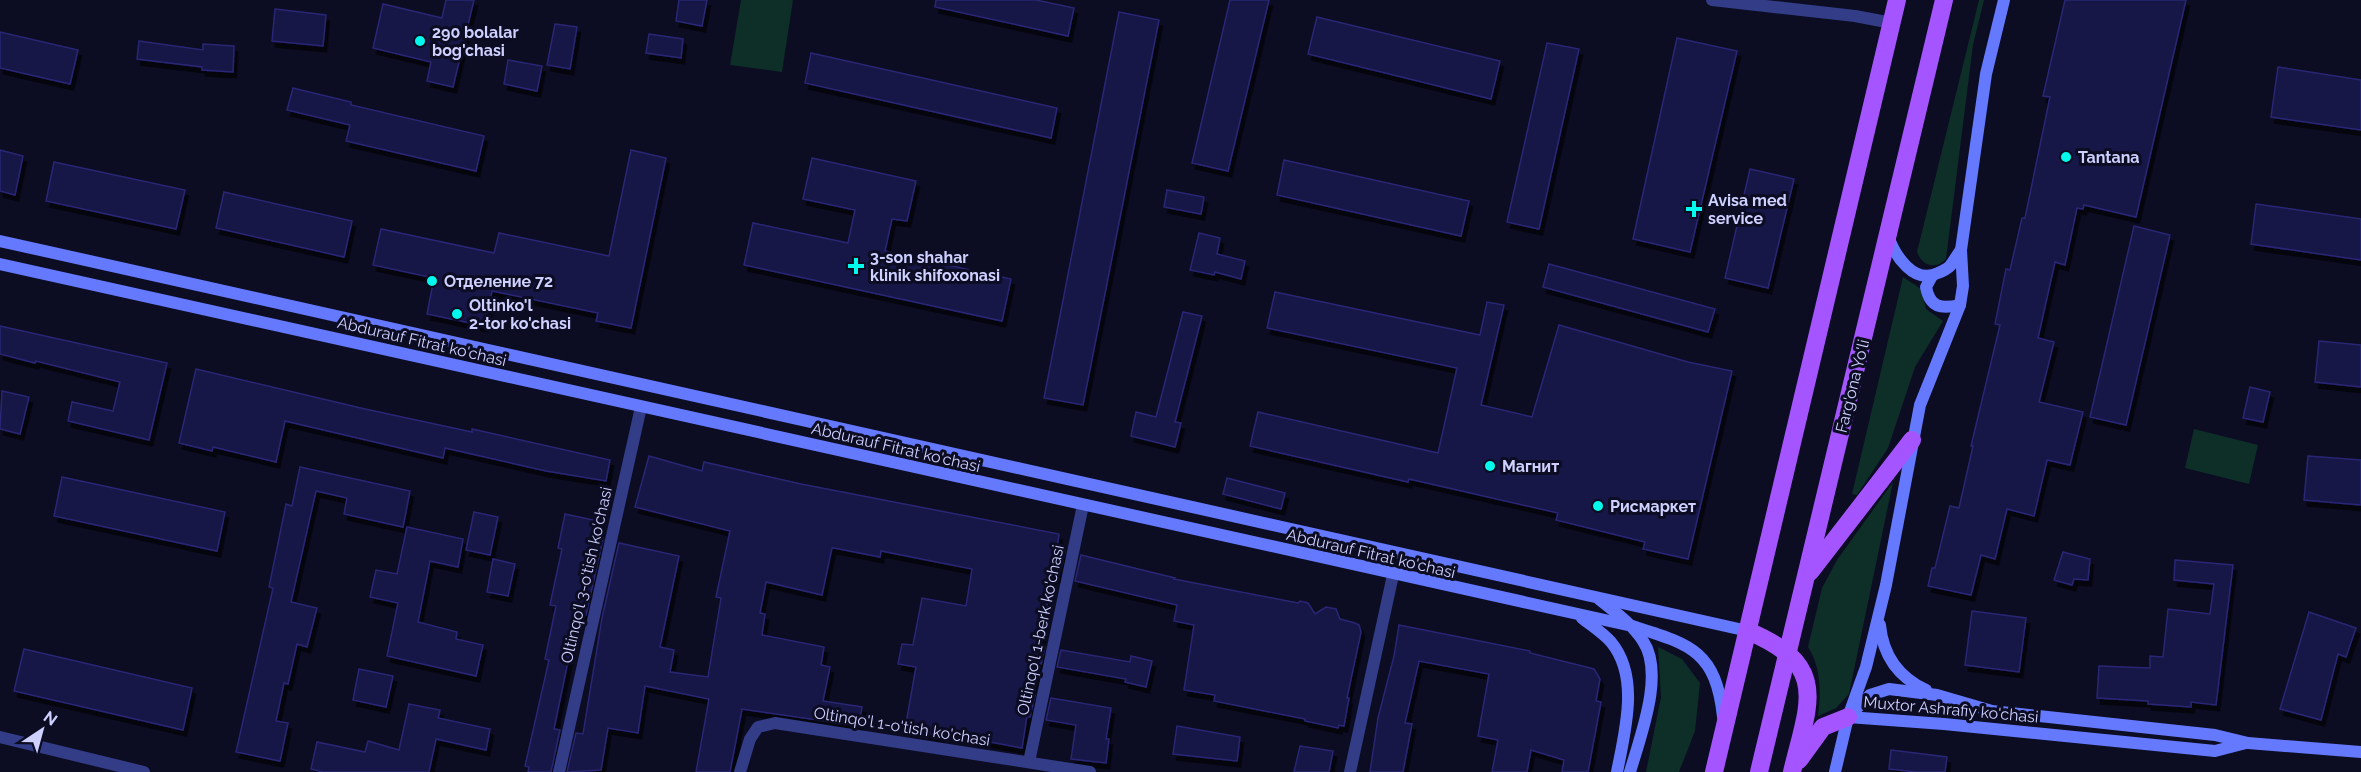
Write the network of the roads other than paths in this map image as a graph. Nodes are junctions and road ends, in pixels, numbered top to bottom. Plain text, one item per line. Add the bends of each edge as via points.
1 (1712, 0) edge
2 (1897, 0) edge
3 (1944, 0) edge
4 (2004, 0) edge
5 (1892, 23) junction
6 (1888, 236) junction
7 (0, 241) edge
8 (1961, 250) junction
9 (0, 264) edge
10 (1932, 276) junction
11 (191, 284) junction
12 (1960, 305) junction
13 (186, 306) junction
14 (647, 385) junction
15 (641, 407) junction
16 (1912, 440) junction
17 (1087, 484) junction
18 (1083, 506) junction
19 (1397, 553) junction
20 (1393, 574) junction
21 (1805, 579) junction
22 (1596, 597) junction
23 (1879, 615) junction
24 (1579, 616) junction
25 (1632, 626) junction
26 (1748, 631) junction
27 (1787, 654) junction
28 (1936, 696) junction
29 (1848, 717) junction
30 (1723, 733) junction
31 (0, 737) edge
32 (2248, 742) junction
33 (2361, 752) edge
34 (1029, 762) junction
35 (1716, 765) edge
36 (144, 772) edge
37 (559, 772) edge
38 (740, 772) edge
39 (1090, 772) edge
40 (1350, 772) edge
41 (1617, 772) edge
42 (1630, 772) edge
43 (1707, 772) edge
44 (1760, 772) edge
45 (1792, 772) edge
46 (1835, 772) edge

1 - 5 street
2 - 5 main road
3 - 6 main road, Farg'ona Yo'li
4 - 8 main road via 1986,74
5 - 26 main road
6 - 10 main road via 1906,267
6 - 21 main road, Farg'ona Yo'li
7 - 11 main road, Abdurauf Fitrat ko'chasi
8 - 10 main road via 1949,268
8 - 12 main road
9 - 13 main road, Abdurauf Fitrat ko'chasi
10 - 12 main road via 1926,287 1931,301 1944,308
11 - 13 main road
11 - 14 main road, Abdurauf Fitrat ko'chasi
12 - 16 main road via 1920,405
13 - 15 main road, Abdurauf Fitrat ko'chasi
14 - 15 main road, Oltinqo'l 3-o'tish ko'chasi
14 - 17 main road, Abdurauf Fitrat ko'chasi
15 - 18 main road, Abdurauf Fitrat ko'chasi
15 - 37 street, Oltinqo'l 3-o'tish ko'chasi
16 - 21 main road
16 - 23 main road
17 - 18 main road
17 - 19 main road, Abdurauf Fitrat ko'chasi
18 - 20 main road, Abdurauf Fitrat ko'chasi
18 - 34 street, Oltinqo'l 1-berk ko'chasi
19 - 20 main road
19 - 22 main road, Abdurauf Fitrat ko'chasi
20 - 24 main road, Abdurauf Fitrat ko'chasi
20 - 40 street
21 - 27 main road, Farg'ona Yo'li
22 - 25 main road
22 - 26 main road, Abdurauf Fitrat ko'chasi
23 - 28 main road via 1884,647 1895,669
23 - 29 main road
24 - 25 main road, Abdurauf Fitrat ko'chasi
24 - 41 main road via 1618,652 1626,675 1627,708
25 - 30 main road, Abdurauf Fitrat ko'chasi via 1678,640 1696,652 1719,689
25 - 42 main road via 1649,651 1652,675
26 - 27 main road
26 - 30 main road
27 - 44 main road, Farg'ona Yo'li
27 - 45 main road via 1801,669 1809,687
28 - 29 main road, Muxtor Ashrafiy ko'chasi via 1889,689 1870,695
28 - 32 main road, Muxtor Ashrafiy ko'chasi via 1992,711
29 - 32 main road, Muxtor Ashrafiy ko'chasi via 2215,751
29 - 45 main road via 1823,727
29 - 46 main road
30 - 35 main road
31 - 36 street
32 - 33 main road, Muxtor Ashrafiy ko'chasi
34 - 38 street, Oltinqo'l 1-o'tish ko'chasi via 775,723 758,727
34 - 39 street, Oltinqo'l 1-o'tish ko'chasi
35 - 43 main road

